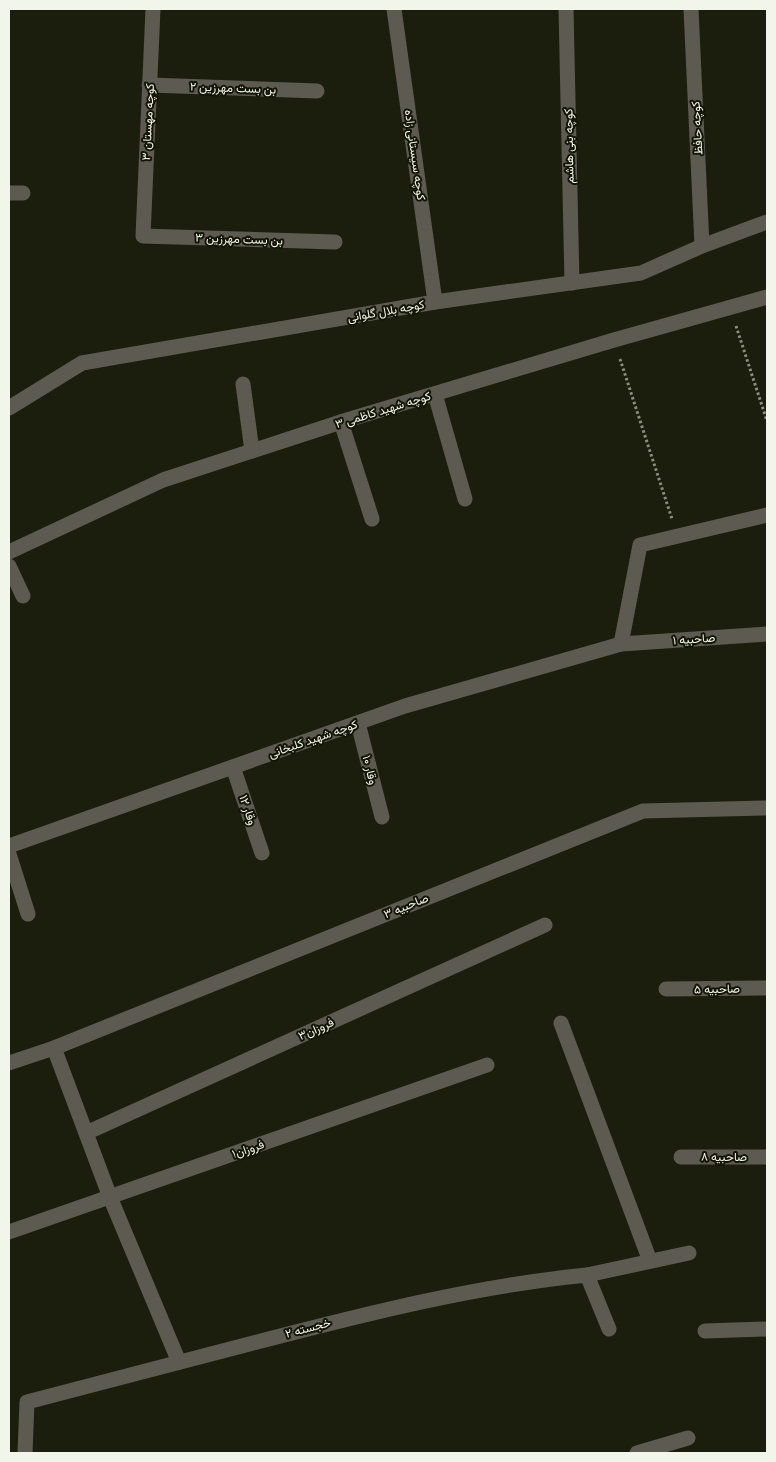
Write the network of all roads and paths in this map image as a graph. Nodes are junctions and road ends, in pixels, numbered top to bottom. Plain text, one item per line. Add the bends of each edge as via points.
1 (153, 9) edge
2 (394, 9) edge
3 (566, 9) edge
4 (692, 9) edge
5 (149, 85) junction
6 (317, 91) dead end
7 (767, 222) edge
8 (142, 236) joint
9 (335, 242) dead end
10 (702, 246) junction
11 (572, 283) junction
12 (767, 297) edge
13 (435, 302) junction
14 (729, 308) junction
15 (614, 340) junction
16 (243, 384) dead end
17 (435, 394) junction
18 (9, 408) edge
19 (767, 421) edge
20 (341, 422) junction
21 (252, 451) junction
22 (465, 499) dead end
23 (767, 515) edge
24 (372, 519) dead end
25 (678, 536) junction
26 (9, 552) edge
27 (9, 566) edge
28 (23, 596) dead end
29 (767, 634) edge
30 (621, 644) junction
31 (358, 723) junction
32 (233, 767) junction
33 (767, 808) edge
34 (382, 817) dead end
35 (9, 846) edge
36 (262, 853) dead end
37 (9, 854) edge
38 (28, 914) dead end
39 (545, 925) dead end
40 (767, 988) edge
41 (666, 989) dead end
42 (561, 1023) dead end
43 (54, 1048) junction
44 (9, 1063) edge
45 (487, 1065) dead end
46 (86, 1133) junction
47 (681, 1157) dead end
48 (767, 1157) edge
49 (110, 1197) junction
50 (9, 1232) edge
51 (689, 1253) dead end
52 (650, 1261) junction
53 (587, 1275) junction
54 (767, 1329) edge
55 (609, 1330) dead end
56 (705, 1331) dead end
57 (179, 1362) junction
58 (688, 1438) dead end
59 (25, 1453) edge
60 (637, 1453) edge

1 - 5 street, کوچه مهستان ۳
2 - 13 street, کوچه سیستانی زاده
3 - 11 street, کوچه بنی هاشم
4 - 10 street, کوچه حافظ
5 - 6 street, بن بست مهرزین ۲
5 - 8 street, کوچه مهستان ۳
7 - 10 street, کوچه بلال گلوانی
8 - 9 street, بن بست مهرزین ۳
10 - 11 street, کوچه بلال گلوانی via 641,273
11 - 13 street, کوچه بلال گلوانی
12 - 14 street, کوچه شهید کاظمی ۳
13 - 18 street, کوچه بلال گلوانی via 82,363
14 - 15 street, کوچه شهید کاظمی ۳
14 - 19 path
15 - 17 street, کوچه شهید کاظمی ۳
15 - 25 path
16 - 21 street
17 - 20 street, کوچه شهید کاظمی ۳
17 - 22 street
20 - 21 street, کوچه شهید کاظمی ۳
20 - 24 street
21 - 26 street, کوچه شهید کاظمی ۳ via 163,480
23 - 25 street
25 - 30 street via 640,545
27 - 28 street
29 - 30 street, صاحبیه ۱
30 - 31 street, کوچه شهید کلبخانی via 405,706
31 - 32 street, کوچه شهید کلبخانی
31 - 34 street, وقار ۱۰
32 - 35 street, کوچه شهید کلبخانی
32 - 36 street, وقار ۱۲
33 - 43 street, صاحبیه ۳ via 643,811
37 - 38 street
39 - 46 street, فروزان۳
40 - 41 street, صاحبیه ۵
42 - 52 street
43 - 44 street, صاحبیه ۳
43 - 46 street
45 - 49 street, فروزان۱
46 - 49 street
47 - 48 street, صاحبیه ۸
49 - 50 street, فروزان۱
49 - 57 street
51 - 52 street, خجسته ۲
52 - 53 street, خجسته ۲
53 - 55 street
53 - 57 street, خجسته ۲ via 451,1294
54 - 56 street
57 - 59 street, خجسته ۲ via 27,1402
58 - 60 street

